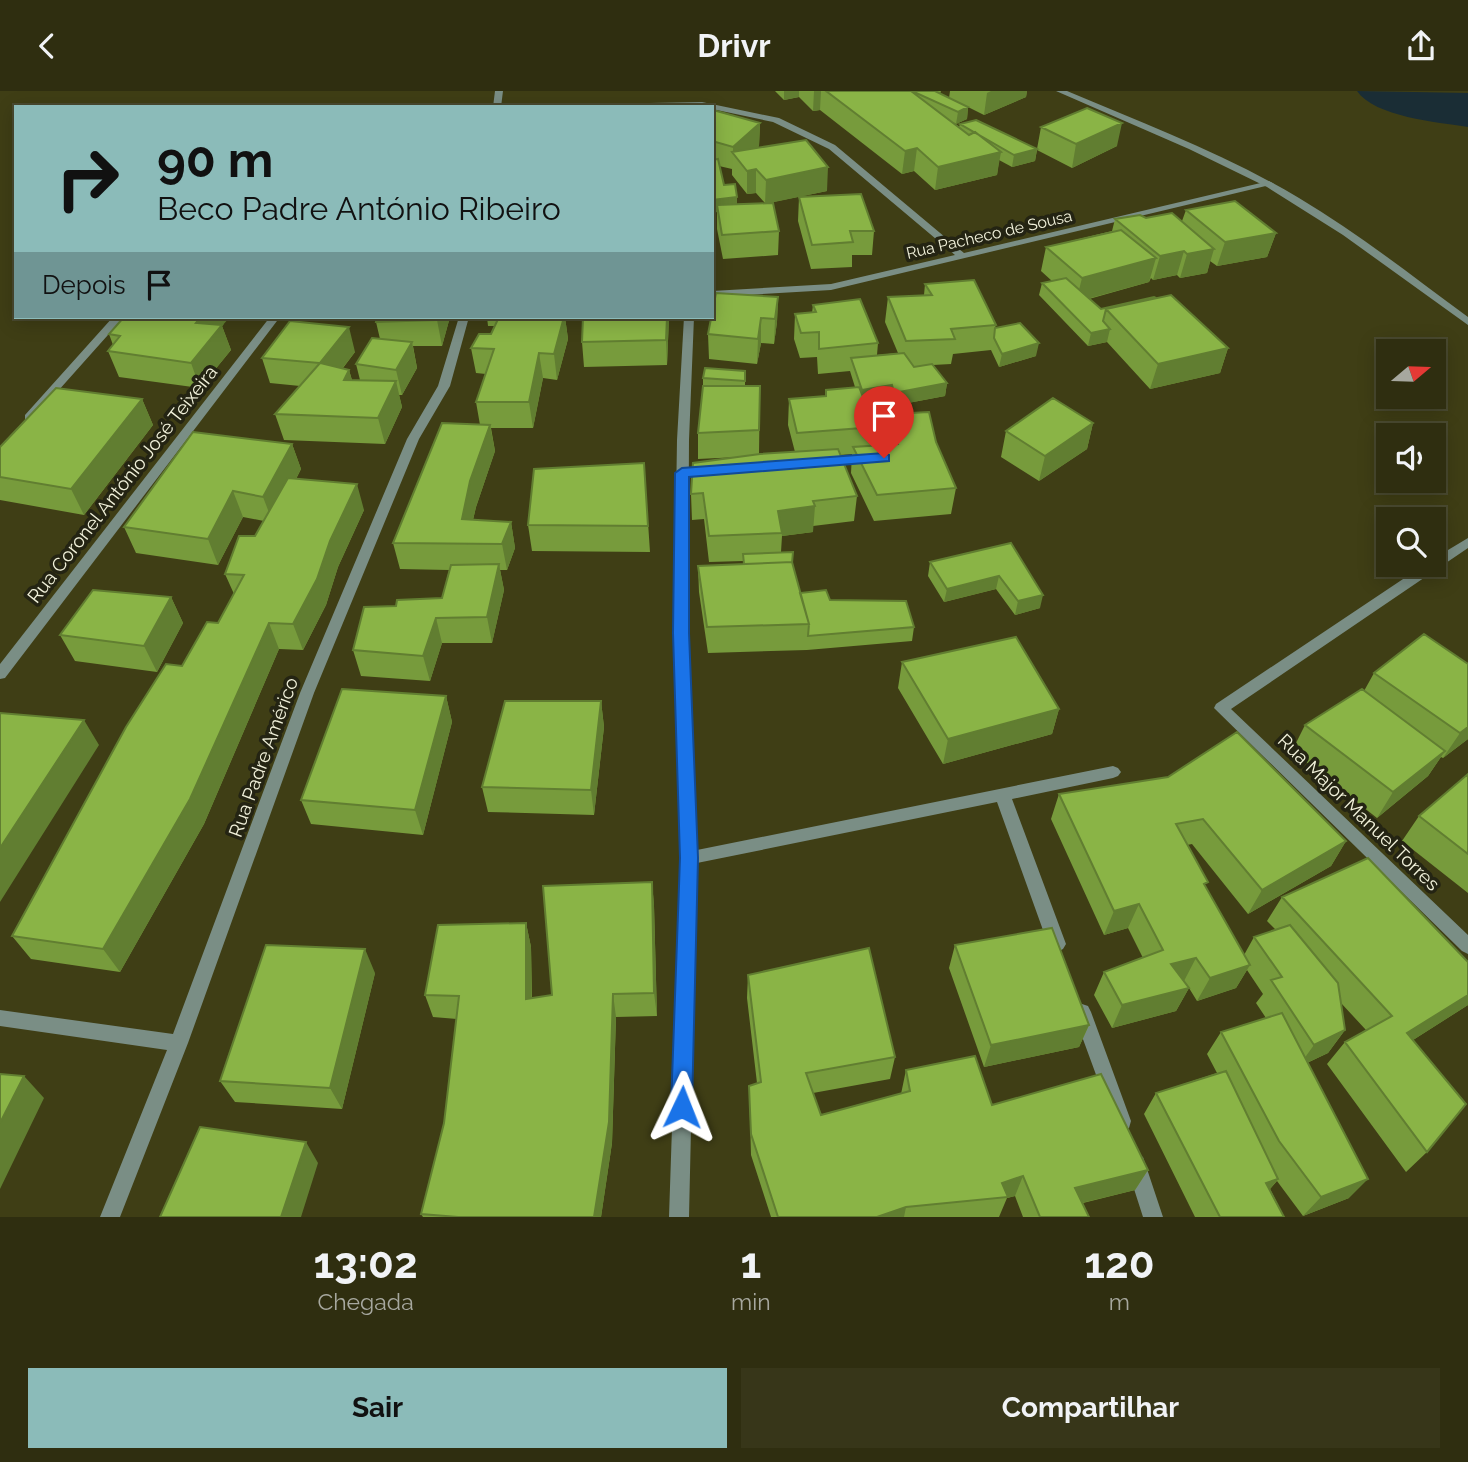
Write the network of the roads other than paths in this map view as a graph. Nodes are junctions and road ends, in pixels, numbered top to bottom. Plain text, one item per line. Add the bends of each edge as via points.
1 (1060, 91) edge
2 (649, 105) edge
3 (707, 105) edge
4 (714, 107) edge
5 (1269, 184) junction
6 (963, 257) junction
7 (714, 294) edge
8 (117, 319) edge
9 (273, 319) edge
10 (463, 319) edge
11 (689, 319) edge
12 (1468, 322) edge
13 (18, 429) edge
14 (1468, 542) edge
15 (0, 674) edge
16 (1113, 772) dead end
17 (1002, 794) junction
18 (689, 858) junction
19 (1468, 946) edge
20 (1064, 963) edge
21 (1074, 989) edge
22 (0, 1018) edge
23 (179, 1043) junction
24 (110, 1217) edge
25 (679, 1217) edge
26 (1153, 1217) edge

1 - 5 street
2 - 3 street
4 - 6 street via 776,120 832,147
5 - 6 street, Rua Pacheco de Sousa
5 - 12 street via 1315,211
6 - 7 street, Rua Pacheco de Sousa via 831,287
8 - 13 street
9 - 15 street, Rua Coronel António José Teixeira
10 - 23 street, Rua Padre Américo via 444,386 413,439 307,693
11 - 18 street via 689,472 681,633
14 - 19 street, Rua Major Manuel Torres via 1221,708
16 - 17 street
17 - 18 street
17 - 20 street
18 - 25 street
21 - 26 street
22 - 23 street
23 - 24 street, Rua Padre Américo

